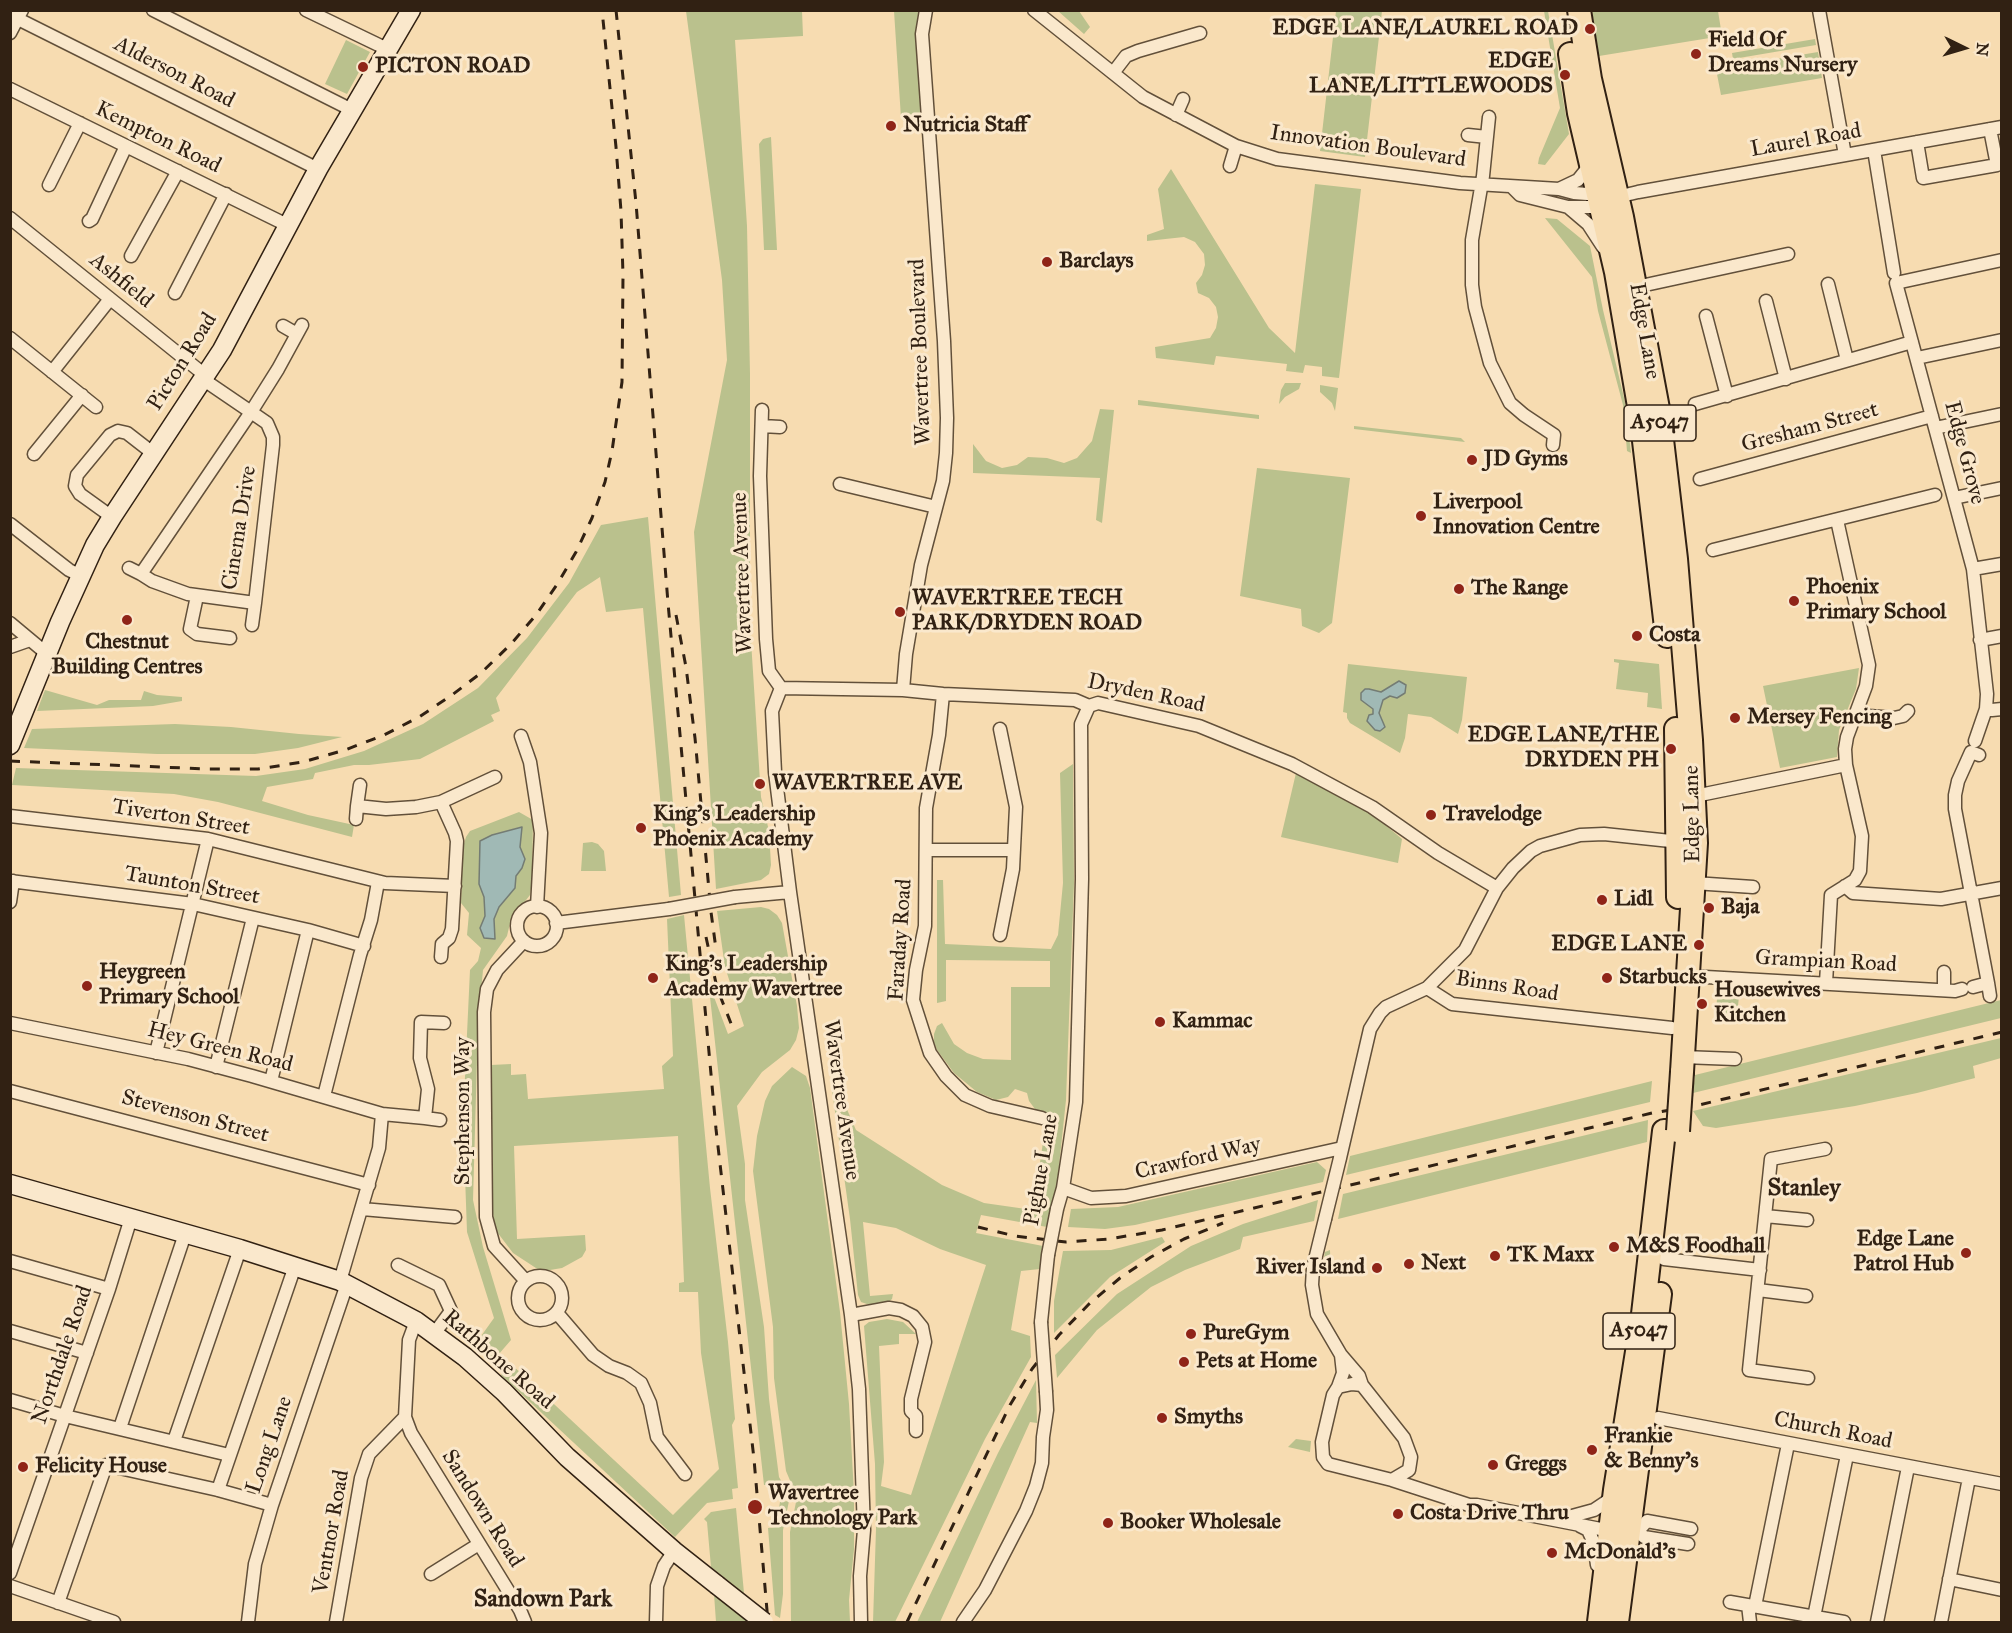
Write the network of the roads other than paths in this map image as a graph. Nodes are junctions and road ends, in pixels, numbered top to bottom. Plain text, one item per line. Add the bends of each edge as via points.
1 (153, 10) edge
2 (306, 10) edge
3 (411, 10) edge
4 (926, 10) edge
5 (1034, 10) edge
6 (1564, 10) edge
7 (1579, 10) edge
8 (1819, 10) edge
9 (17, 15) edge
10 (10, 33) edge
11 (1200, 33) dead end
12 (387, 49) junction
13 (1113, 73) junction
14 (10, 89) edge
15 (1183, 99) dead end
16 (352, 110) junction
17 (1176, 115) junction
18 (1489, 117) dead end
19 (80, 123) junction
20 (1996, 128) edge
21 (1468, 135) dead end
22 (1487, 136) junction
23 (1917, 142) junction
24 (126, 146) junction
25 (1236, 146) junction
26 (1874, 150) junction
27 (1845, 155) junction
28 (1588, 156) junction
29 (1230, 166) dead end
30 (318, 169) junction
31 (178, 171) junction
32 (1482, 180) junction
33 (50, 185) dead end
34 (1512, 187) junction
35 (1559, 189) junction
36 (226, 195) junction
37 (1606, 200) junction
38 (1568, 207) junction
39 (10, 218) edge
40 (89, 221) dead end
41 (287, 225) junction
42 (1788, 254) dead end
43 (131, 256) dead end
44 (2001, 260) edge
45 (1616, 272) junction
46 (1895, 278) junction
47 (1828, 284) dead end
48 (1636, 287) junction
49 (175, 293) dead end
50 (110, 299) junction
51 (1766, 301) dead end
52 (1706, 316) dead end
53 (283, 326) dead end
54 (11, 339) edge
55 (2001, 340) edge
56 (1912, 342) junction
57 (1917, 358) junction
58 (1847, 360) junction
59 (52, 372) junction
60 (205, 378) junction
61 (1786, 379) junction
62 (82, 395) junction
63 (1727, 396) junction
64 (1695, 404) dead end
65 (96, 407) dead end
66 (762, 410) dead end
67 (251, 412) junction
68 (2001, 414) edge
69 (1934, 422) junction
70 (762, 426) junction
71 (780, 427) dead end
72 (1553, 445) dead end
73 (34, 454) dead end
74 (154, 454) junction
75 (1700, 479) dead end
76 (840, 484) dead end
77 (2001, 488) edge
78 (1935, 495) dead end
79 (1954, 498) junction
80 (936, 507) junction
81 (112, 517) junction
82 (1837, 520) junction
83 (10, 524) edge
84 (1713, 550) dead end
85 (2001, 564) edge
86 (129, 568) dead end
87 (1973, 569) junction
88 (141, 574) junction
89 (81, 576) junction
90 (197, 596) junction
91 (255, 603) junction
92 (10, 623) edge
93 (252, 625) dead end
94 (2001, 636) edge
95 (230, 638) dead end
96 (30, 640) junction
97 (1980, 640) junction
98 (10, 647) edge
99 (46, 654) junction
100 (781, 688) junction
101 (903, 690) junction
102 (943, 694) junction
103 (1089, 706) junction
104 (1986, 708) junction
105 (2001, 709) edge
106 (1858, 710) junction
107 (1908, 711) dead end
108 (1000, 729) dead end
109 (521, 736) dead end
110 (1976, 741) dead end
111 (10, 745) edge
112 (1980, 755) dead end
113 (1846, 765) junction
114 (495, 777) dead end
115 (360, 785) dead end
116 (1695, 796) junction
117 (441, 802) junction
118 (357, 806) junction
119 (10, 816) edge
120 (356, 819) dead end
121 (208, 838) junction
122 (1687, 842) junction
123 (927, 850) junction
124 (1014, 850) junction
125 (12, 881) edge
126 (378, 882) junction
127 (1694, 883) junction
128 (455, 886) junction
129 (1845, 886) junction
130 (1753, 887) dead end
131 (1497, 888) junction
132 (2001, 888) edge
133 (790, 892) junction
134 (1972, 894) junction
135 (10, 902) edge
136 (193, 904) junction
137 (537, 907) junction
138 (253, 918) junction
139 (556, 923) junction
140 (308, 930) junction
141 (1000, 935) dead end
142 (524, 941) junction
143 (364, 946) junction
144 (441, 957) dead end
145 (1944, 972) dead end
146 (1688, 976) junction
147 (1826, 983) junction
148 (1427, 988) junction
149 (1944, 990) junction
150 (10, 1023) edge
151 (444, 1023) dead end
152 (1672, 1028) junction
153 (156, 1053) junction
154 (1736, 1059) dead end
155 (216, 1067) junction
156 (1678, 1067) junction
157 (271, 1081) junction
158 (10, 1090) edge
159 (324, 1096) junction
160 (382, 1114) junction
161 (425, 1118) junction
162 (1042, 1118) dead end
163 (440, 1120) dead end
164 (1671, 1131) junction
165 (1825, 1149) dead end
166 (1341, 1153) junction
167 (10, 1184) edge
168 (369, 1185) junction
169 (1064, 1188) junction
170 (362, 1209) junction
171 (1766, 1216) junction
172 (455, 1217) dead end
173 (131, 1218) junction
174 (1807, 1220) dead end
175 (185, 1234) junction
176 (240, 1249) junction
177 (1664, 1259) junction
178 (10, 1261) edge
179 (398, 1265) dead end
180 (295, 1266) junction
181 (1760, 1270) junction
182 (525, 1280) junction
183 (344, 1282) junction
184 (109, 1289) junction
185 (1758, 1290) junction
186 (1806, 1296) dead end
187 (557, 1312) junction
188 (851, 1315) junction
189 (416, 1321) junction
190 (10, 1331) edge
191 (434, 1334) junction
192 (87, 1353) junction
193 (1341, 1355) junction
194 (1808, 1378) dead end
195 (1362, 1385) junction
196 (1338, 1387) junction
197 (10, 1400) edge
198 (65, 1416) junction
199 (405, 1417) junction
200 (1658, 1418) dead end
201 (120, 1428) junction
202 (916, 1431) dead end
203 (174, 1441) junction
204 (1788, 1444) junction
205 (229, 1455) junction
206 (1847, 1455) junction
207 (1908, 1467) junction
208 (685, 1474) dead end
209 (1969, 1478) junction
210 (1392, 1480) junction
211 (2001, 1484) edge
212 (218, 1490) junction
213 (1615, 1490) junction
214 (272, 1505) junction
215 (1554, 1521) junction
216 (1580, 1526) junction
217 (1690, 1529) dead end
218 (1626, 1531) junction
219 (479, 1544) junction
220 (1688, 1544) dead end
221 (674, 1551) junction
222 (10, 1573) edge
223 (431, 1574) dead end
224 (1949, 1579) junction
225 (10, 1586) edge
226 (2001, 1590) edge
227 (1730, 1602) dead end
228 (58, 1603) junction
229 (1752, 1606) junction
230 (1814, 1617) junction
231 (1606, 1620) edge
232 (114, 1623) edge
233 (248, 1623) edge
234 (336, 1623) edge
235 (525, 1623) edge
236 (656, 1623) edge
237 (764, 1623) edge
238 (861, 1623) edge
239 (963, 1623) edge
240 (1750, 1623) edge
241 (1844, 1623) edge
242 (1876, 1623) edge
243 (1941, 1623) edge

1 - 16 street
2 - 12 street
3 - 12 main road, Picton Road
4 - 80 street, Wavertree Boulevard via 922,34 947,418 944,472
5 - 13 street, Innovation Boulevard
6 - 28 highway, Edge Lane / A5047
7 - 37 highway, Edge Lane / A5047
8 - 27 street
9 - 10 street
9 - 30 street, Alderson Road
11 - 13 street via 1126,56
12 - 16 main road, Picton Road
13 - 17 street, Innovation Boulevard via 1143,97
14 - 19 street, Kempton Road
15 - 17 street
16 - 30 main road, Picton Road
17 - 25 street, Innovation Boulevard
18 - 22 street
19 - 24 street, Kempton Road
19 - 33 street
20 - 23 street, Laurel Road
20 - 23 street via 1997,165 1923,178
21 - 22 street
22 - 32 street
23 - 26 street, Laurel Road
24 - 31 street, Kempton Road
24 - 40 street
25 - 29 street
25 - 32 street, Innovation Boulevard via 1278,159 1331,167
26 - 27 street, Laurel Road
26 - 46 street, Edge Grove
27 - 37 street, Laurel Road
28 - 35 street via 1583,175
28 - 37 highway, Edge Lane / A5047
30 - 41 main road, Picton Road
31 - 36 street, Kempton Road
31 - 43 street
32 - 34 street, Innovation Boulevard
32 - 72 street via 1472,240 1472,285 1483,339 1510,403 1554,435
34 - 35 street, Innovation Boulevard
34 - 38 street, Edge Lane via 1520,195
35 - 37 street, Innovation Boulevard
36 - 41 street, Kempton Road
36 - 49 street
37 - 38 street
37 - 45 highway, Edge Lane / A5047
37 - 48 highway, Edge Lane / A5047
38 - 45 street, Edge Lane via 1588,224
39 - 50 street, Ashfield
41 - 60 main road, Picton Road
42 - 48 street
44 - 46 street
45 - 122 highway, Edge Lane / A5047 via 1642,424
46 - 56 street, Edge Grove
47 - 58 street
48 - 116 highway, Edge Lane / A5047 via 1668,487
50 - 59 street
50 - 60 street, Ashfield
51 - 61 street
52 - 63 street
53 - 67 street, Cinema Drive via 300,330
54 - 59 street
55 - 57 street
56 - 57 street, Edge Grove
56 - 58 street
57 - 69 street, Edge Grove
58 - 61 street
59 - 62 street
60 - 67 street, Cinema Drive
60 - 74 main road, Picton Road
61 - 63 street
62 - 65 street
62 - 73 street
63 - 64 street
66 - 70 street, Wavertree Avenue
67 - 88 street, Cinema Drive
67 - 91 street, Cinema Drive via 267,423 273,446
68 - 69 street, Gresham Street
69 - 75 street, Gresham Street
69 - 79 street, Edge Grove
70 - 71 street
70 - 100 street, Wavertree Avenue via 766,639 769,671
74 - 81 main road, Picton Road
74 - 81 street via 127,433 118,431 110,435 77,475 75,486 80,494
76 - 80 street
77 - 79 street
78 - 82 street
79 - 87 street, Edge Grove
80 - 101 street, Wavertree Boulevard via 921,565
81 - 89 main road, Picton Road
82 - 84 street
82 - 106 street via 1869,665
83 - 89 street
85 - 87 street
86 - 88 street
87 - 97 street, Edge Grove
88 - 90 street, Cinema Drive
89 - 99 main road, Picton Road
90 - 91 street, Cinema Drive
90 - 95 street via 190,629 196,634
91 - 93 street
92 - 96 street
94 - 97 street
96 - 98 street
96 - 99 street
97 - 104 street, Edge Grove
99 - 111 main road, Picton Road
100 - 101 street, Dryden Road
100 - 133 street, Wavertree Avenue via 772,711 775,772
101 - 102 street, Dryden Road
102 - 103 street, Dryden Road via 1075,700
102 - 123 street, Faraday Road via 926,808
103 - 131 street, Dryden Road via 1098,703 1207,729 1292,764 1372,807
103 - 169 street, Pighue Lane via 1081,724 1082,879 1076,1102
104 - 105 street
104 - 110 street, Edge Grove
106 - 107 street via 1869,716 1894,718
106 - 113 street via 1847,737
108 - 124 street via 1016,807
109 - 137 street via 530,762 541,833
112 - 134 street via 1971,752 1955,795
113 - 116 street
113 - 129 street via 1862,836 1859,876
114 - 117 street
115 - 118 street
116 - 122 highway, Edge Lane / A5047
117 - 118 street via 386,809
117 - 128 street via 457,841
118 - 120 street
119 - 121 street, Tiverton Street
121 - 126 street, Tiverton Street
121 - 136 street
122 - 127 highway, Edge Lane / A5047
122 - 131 street via 1604,834 1555,840 1530,851
122 - 152 highway, Edge Lane / A5047 via 1679,879
123 - 124 street
123 - 162 street, Faraday Road via 925,926 913,1000 930,1053 965,1095 990,1106
124 - 141 street
125 - 135 street
125 - 136 street, Taunton Street
126 - 128 street, Tiverton Street
126 - 143 street
127 - 130 street
127 - 146 highway, Edge Lane / A5047
128 - 144 street via 452,929 442,945
129 - 134 street via 1853,893 1941,899
129 - 147 street via 1831,895
131 - 148 street via 1465,950
132 - 134 street
133 - 139 street, bridge
133 - 188 street, Wavertree Avenue
134 - 149 street, Grampian Road via 1989,990
136 - 138 street, Taunton Street
136 - 153 street
137 - 139 street via 547,909
137 - 142 street via 525,910 517,922
138 - 140 street, Taunton Street
138 - 155 street
139 - 142 street via 555,933 547,943 534,946
140 - 143 street, Taunton Street
140 - 157 street
142 - 182 street, Stephenson Way via 497,970 487,988 484,1012 486,1217 494,1246
143 - 159 street
145 - 149 street
146 - 147 street, Grampian Road
146 - 156 highway, Edge Lane / A5047
147 - 149 street, Grampian Road
148 - 152 street, Binns Road via 1452,1005
148 - 166 street, Binns Road via 1386,1007 1370,1029
150 - 153 street, Hey Green Road
151 - 161 street via 416,1022 428,1089
152 - 156 highway, Edge Lane / A5047
153 - 155 street, Hey Green Road
154 - 156 street
155 - 157 street, Hey Green Road
156 - 164 highway, Edge Lane / A5047, bridge
157 - 159 street, Hey Green Road
158 - 168 street, Stevenson Street
159 - 160 street, Hey Green Road
160 - 161 street, Hey Green Road
160 - 168 street, Long Lane via 379,1148
161 - 163 street, Hey Green Road
164 - 177 highway, Edge Lane / A5047
164 - 213 highway, Edge Lane / A5047
165 - 171 street via 1771,1159
166 - 169 street, Crawford Way via 1126,1196 1091,1198
166 - 193 street, Binns Road, bridge via 1313,1268 1317,1314
167 - 173 main road, Rathbone Road
168 - 170 street, Long Lane
169 - 239 street, Pighue Lane, bridge via 1048,1255 1041,1322 1047,1410 1042,1463 1026,1511
170 - 172 street
170 - 183 street, Long Lane
171 - 174 street
171 - 181 street
173 - 175 main road, Rathbone Road
173 - 184 street, Northdale Road
175 - 176 main road, Rathbone Road
175 - 201 street
176 - 180 main road, Rathbone Road
176 - 203 street
177 - 181 street
177 - 218 highway, Edge Lane / A5047
178 - 184 street
179 - 191 street via 440,1285 451,1311
180 - 183 main road, Rathbone Road
180 - 205 street
181 - 185 street
182 - 187 street via 540,1275 554,1280 562,1298
182 - 187 street via 517,1300 524,1314 538,1320
183 - 189 main road, Rathbone Road
183 - 214 street, Long Lane
184 - 192 street, Northdale Road
185 - 186 street
185 - 194 street via 1749,1370
187 - 208 street via 593,1355 641,1383 657,1437
188 - 202 street via 889,1308 901,1310 922,1327 925,1342 911,1399
188 - 238 street, Wavertree Avenue via 859,1389 864,1530
189 - 191 main road, Rathbone Road
189 - 199 street via 409,1340
190 - 192 street
191 - 221 main road, Rathbone Road via 504,1392 567,1456
192 - 198 street, Northdale Road
193 - 195 street, Binns Road
193 - 196 street via 1343,1373
195 - 196 street
195 - 210 street, Binns Road via 1404,1438 1411,1457 1408,1470
196 - 210 street via 1329,1405 1323,1436 1326,1462
197 - 198 street
198 - 201 street
198 - 222 street, Northdale Road
199 - 219 street, Sandown Road via 411,1434
199 - 234 street, Ventnor Road via 369,1454 360,1478
200 - 204 street, Church Road
201 - 203 street
203 - 205 street
204 - 206 street, Church Road
204 - 229 street
205 - 212 street
206 - 207 street, Church Road
206 - 230 street
207 - 209 street, Church Road
207 - 242 street
209 - 211 street, Church Road
209 - 224 street
210 - 215 street via 1469,1505
212 - 214 street
212 - 228 street via 106,1465
213 - 215 street via 1609,1500 1594,1510
213 - 218 highway, Edge Lane / A5047
214 - 233 street, Long Lane via 255,1564
215 - 216 street
216 - 218 street
216 - 231 street via 1588,1530 1597,1555 1594,1595
217 - 218 street via 1647,1521
218 - 220 street
218 - 231 highway, Edge Lane / A5047
219 - 223 street
219 - 235 street, Sandown Road
221 - 236 street via 657,1586
221 - 237 main road, Rathbone Road, bridge
224 - 226 street
224 - 243 street
225 - 228 street
227 - 229 street
228 - 232 street
229 - 230 street
229 - 240 street
230 - 241 street

